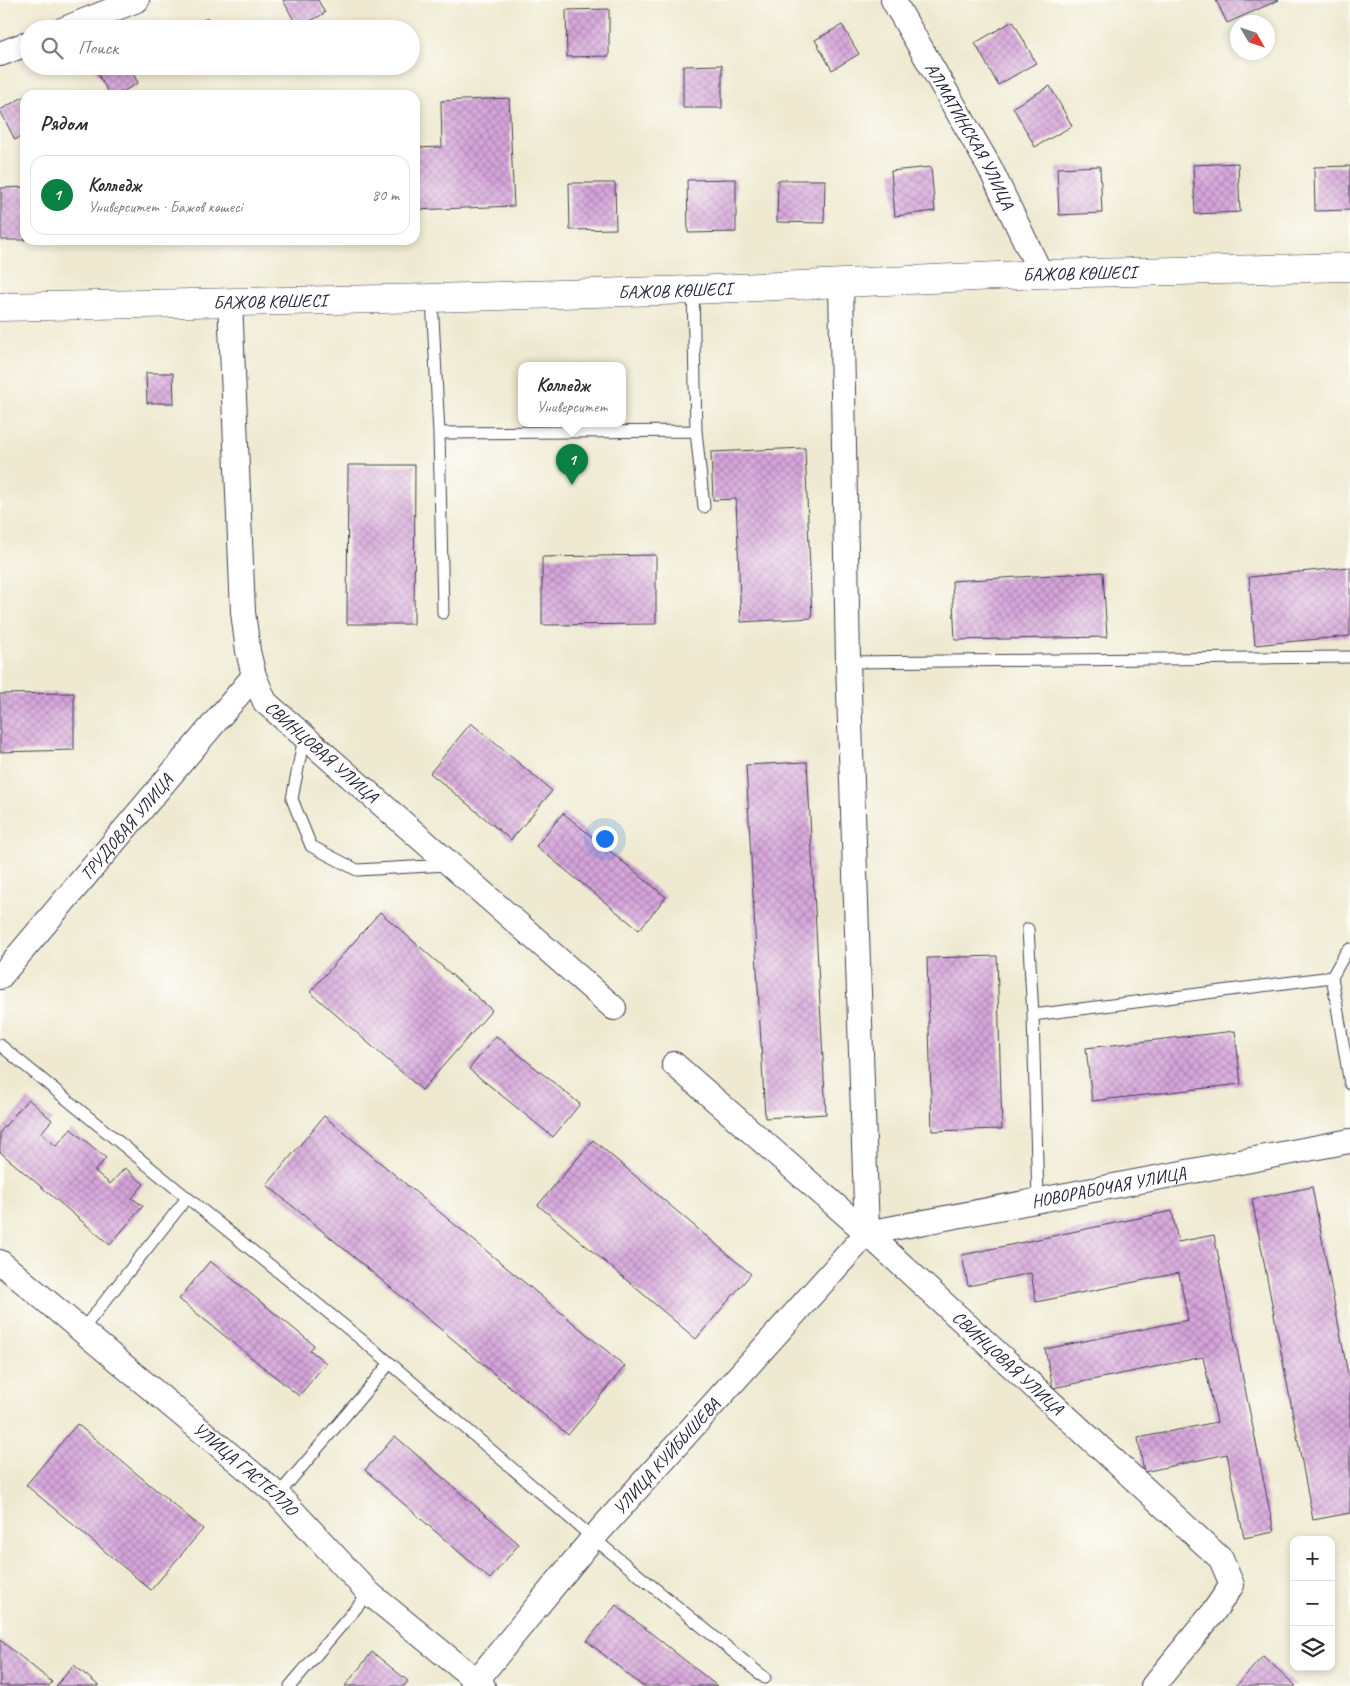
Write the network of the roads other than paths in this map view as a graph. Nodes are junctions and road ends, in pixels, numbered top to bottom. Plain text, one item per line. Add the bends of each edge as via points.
1 (137, 0) edge
2 (893, 0) edge
3 (87, 20) edge
4 (20, 46) edge
5 (0, 54) edge
6 (1350, 267) edge
7 (1041, 274) junction
8 (841, 283) junction
9 (693, 290) junction
10 (432, 298) junction
11 (230, 301) junction
12 (0, 306) edge
13 (696, 431) junction
14 (439, 433) junction
15 (704, 507) dead end
16 (443, 613) dead end
17 (1350, 657) edge
18 (848, 662) junction
19 (254, 676) junction
20 (304, 737) junction
21 (450, 865) junction
22 (1028, 929) dead end
23 (1350, 949) edge
24 (0, 976) edge
25 (1332, 977) junction
26 (614, 1008) dead end
27 (1033, 1015) junction
28 (0, 1045) edge
29 (674, 1064) dead end
30 (1350, 1084) edge
31 (1350, 1141) edge
32 (187, 1198) junction
33 (1038, 1200) junction
34 (867, 1233) junction
35 (0, 1262) edge
36 (82, 1330) junction
37 (390, 1363) junction
38 (278, 1496) junction
39 (593, 1538) junction
40 (369, 1593) junction
41 (764, 1678) dead end
42 (477, 1684) edge
43 (290, 1686) edge
44 (1153, 1686) edge

1 - 3 street
2 - 7 street, АЛМАТИНСКАЯ УЛИЦА via 989,166
4 - 5 street
6 - 7 main road, БАЖОВ КӨШЕСІ
7 - 8 main road, БАЖОВ КӨШЕСІ
8 - 9 main road, БАЖОВ КӨШЕСІ
8 - 18 street
9 - 10 main road, БАЖОВ КӨШЕСІ
9 - 13 lane
10 - 11 main road, БАЖОВ КӨШЕСІ
10 - 14 lane
11 - 12 main road, БАЖОВ КӨШЕСІ
11 - 19 street, СВИНЦОВАЯ УЛИЦА via 244,612
13 - 14 lane
13 - 15 lane
14 - 16 lane
17 - 18 lane
18 - 34 street
19 - 20 street, СВИНЦОВАЯ УЛИЦА via 265,702
19 - 24 street, ТРУДОВАЯ УЛИЦА
20 - 21 street, СВИНЦОВАЯ УЛИЦА
20 - 21 lane via 292,798 311,846 357,870
21 - 26 street, СВИНЦОВАЯ УЛИЦА
22 - 27 lane
23 - 25 lane
25 - 27 lane
25 - 30 lane
27 - 33 lane
28 - 32 lane
29 - 34 street, СВИНЦОВАЯ УЛИЦА
31 - 33 street, НОВОРАБОЧАЯ УЛИЦА
32 - 36 lane
32 - 37 lane
33 - 34 street, НОВОРАБОЧАЯ УЛИЦА
34 - 39 street, УЛИЦА КУЙБЫШЕВА
34 - 44 street, СВИНЦОВАЯ УЛИЦА via 1221,1559 1232,1585
35 - 36 street, УЛИЦА ГАСТЕЛЛО
36 - 38 street, УЛИЦА ГАСТЕЛЛО
37 - 38 lane
37 - 39 lane
38 - 40 street, УЛИЦА ГАСТЕЛЛО
39 - 41 lane
39 - 42 street, УЛИЦА КУЙБЫШЕВА
40 - 42 street, УЛИЦА ГАСТЕЛЛО
40 - 43 lane

